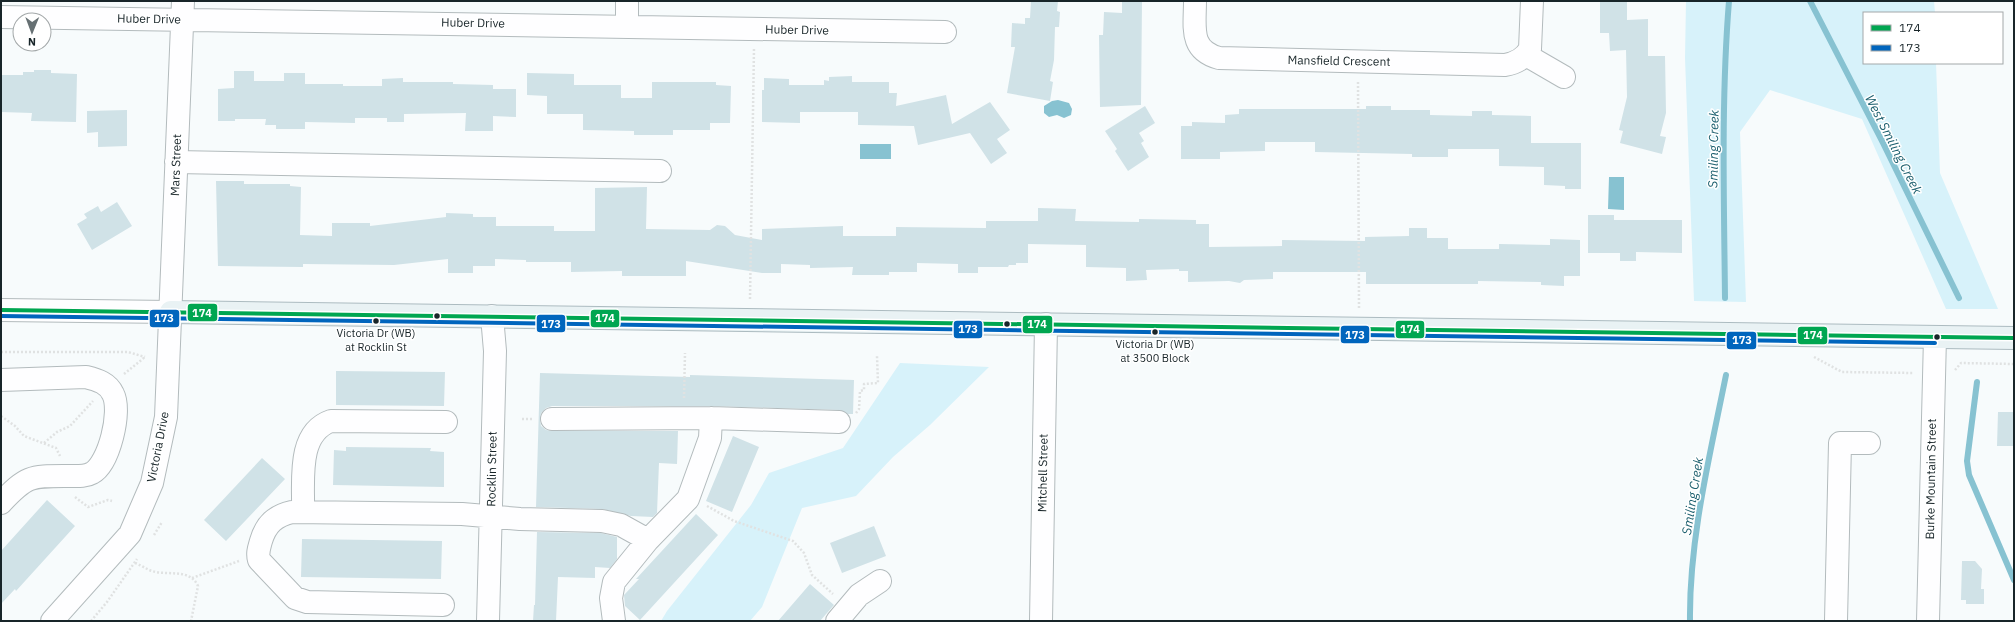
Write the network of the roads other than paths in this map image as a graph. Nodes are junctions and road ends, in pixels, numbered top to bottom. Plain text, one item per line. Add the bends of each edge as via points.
1 (627, 1) edge
2 (1195, 1) edge
3 (1532, 1) edge
4 (183, 10) edge
5 (1, 16) edge
6 (627, 26) junction
7 (945, 32) dead end
8 (1526, 55) junction
9 (1564, 77) dead end
10 (176, 162) junction
11 (660, 171) dead end
12 (1, 310) edge
13 (171, 312) junction
14 (492, 316) junction
15 (1046, 324) junction
16 (1935, 337) junction
17 (2014, 338) edge
18 (1, 380) edge
19 (711, 418) junction
20 (552, 419) dead end
21 (446, 422) dead end
22 (838, 422) dead end
23 (1869, 443) dead end
24 (1, 503) edge
25 (303, 512) junction
26 (491, 518) junction
27 (648, 540) junction
28 (880, 581) dead end
29 (443, 605) dead end
30 (842, 614) edge
31 (52, 621) edge
32 (488, 621) edge
33 (614, 621) edge
34 (1041, 621) edge
35 (1836, 621) edge
36 (1928, 621) edge

1 - 6 street
2 - 8 street, Mansfield Crescent via 1196,38 1203,52 1210,56 1238,60 1505,65
3 - 8 street via 1531,42
4 - 5 street, Huber Drive
4 - 6 street, Huber Drive
4 - 10 street, Mars Street
6 - 7 street, Huber Drive
8 - 9 street
10 - 11 street
10 - 13 street, Mars Street
12 - 13 street
13 - 14 main road
13 - 31 street, Victoria Drive via 166,417 152,484 130,534
14 - 15 main road
14 - 26 street, Rocklin Street via 495,351
15 - 16 main road
15 - 34 street, Mitchell Street
16 - 17 main road
16 - 36 street, Burke Mountain Street
18 - 24 street via 86,376 107,386 117,402 117,412 106,458 92,474 41,476 29,479 18,485
19 - 20 street
19 - 22 street
19 - 27 street via 710,438 688,499
21 - 25 street via 325,423 314,433 305,453
23 - 35 street via 1840,443
25 - 26 street via 462,514
25 - 29 street via 292,512 274,519 267,525 258,554 259,560 295,598 307,602
26 - 27 street via 611,522
26 - 32 street, Rocklin Street
27 - 33 street via 614,582 611,598
28 - 30 street via 859,595

